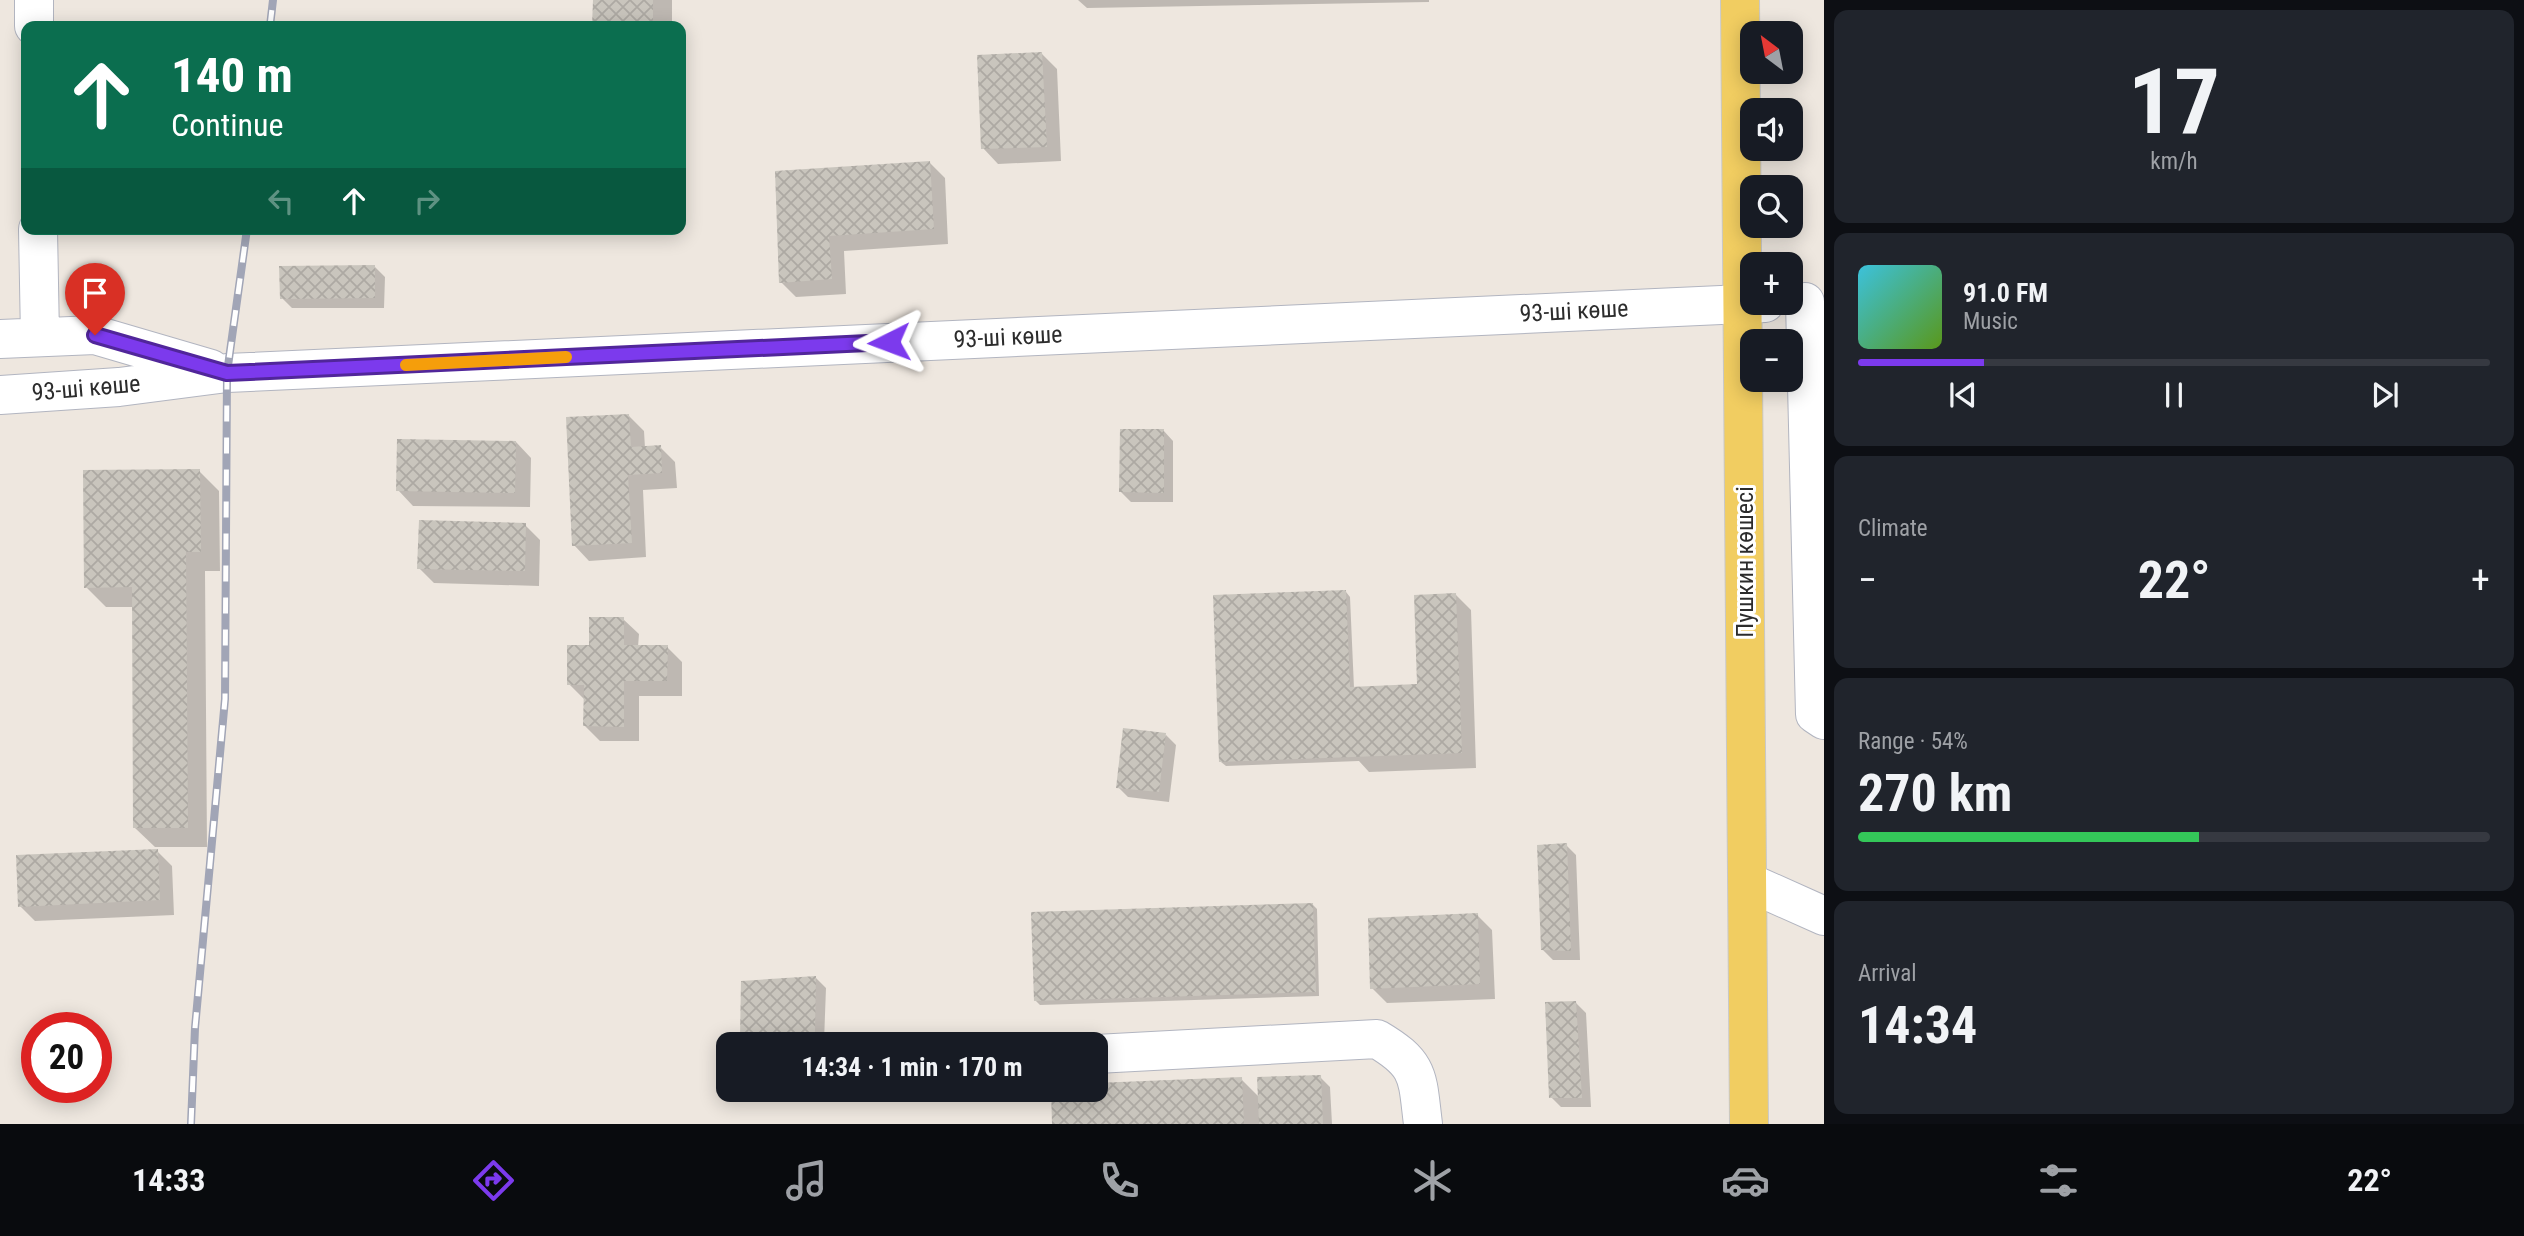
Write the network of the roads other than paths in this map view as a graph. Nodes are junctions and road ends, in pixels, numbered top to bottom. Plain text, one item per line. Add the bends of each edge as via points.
1 (33, 0) edge
2 (1740, 0) edge
3 (34, 21) edge
4 (38, 235) edge
5 (1752, 252) edge
6 (1806, 302) edge
7 (1740, 304) edge
8 (1754, 315) edge
9 (40, 337) junction
10 (0, 339) edge
11 (227, 373) junction
12 (0, 395) edge
13 (1824, 720) edge
14 (1748, 882) junction
15 (1824, 916) edge
16 (1108, 1053) edge
17 (1423, 1124) edge
18 (1749, 1124) edge

1 - 3 lane
2 - 5 main road, Пушкин көшесі
4 - 9 lane
6 - 13 lane via 1815,714
7 - 11 lane, 93-ші көше
8 - 14 main road, Пушкин көшесі
9 - 10 lane
9 - 11 lane via 95,335
11 - 12 lane, 93-ші көше via 119,387
14 - 15 lane
14 - 18 main road, Пушкин көшесі
16 - 17 lane via 1377,1039 1403,1054 1416,1074

